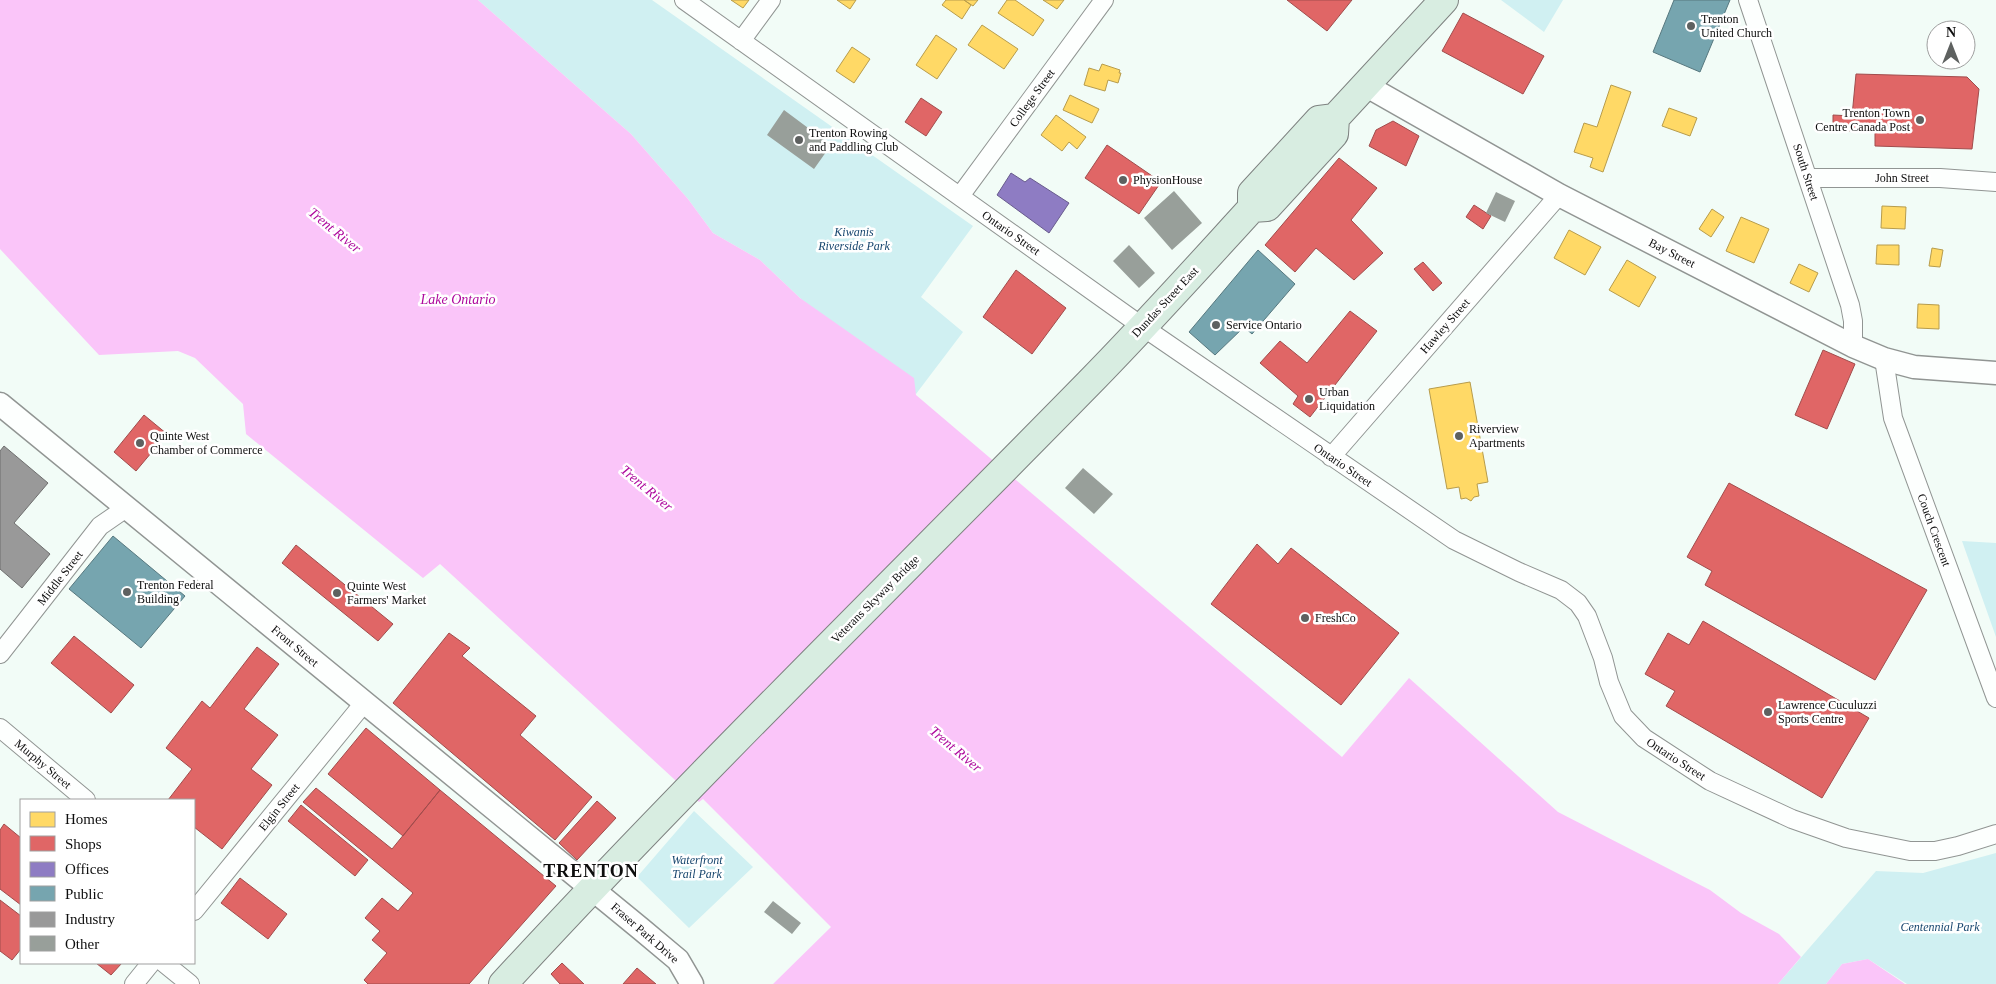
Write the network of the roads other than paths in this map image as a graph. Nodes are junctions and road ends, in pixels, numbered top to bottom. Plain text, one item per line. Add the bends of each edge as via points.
1 (684, 0) edge
2 (770, 0) edge
3 (1104, 0) edge
4 (1444, 0) edge
5 (1748, 0) edge
6 (741, 40) junction
7 (1366, 85) junction
8 (1808, 178) junction
9 (1996, 182) edge
10 (1559, 195) junction
11 (960, 196) junction
12 (1143, 327) junction
13 (1853, 346) junction
14 (1884, 359) junction
15 (1996, 373) edge
16 (1078, 394) joint
17 (0, 404) edge
18 (1331, 457) junction
19 (126, 508) junction
20 (0, 654) edge
21 (1996, 698) edge
22 (364, 702) junction
23 (0, 728) edge
24 (85, 799) edge
25 (1996, 834) edge
26 (592, 888) junction
27 (200, 892) edge
28 (195, 908) edge
29 (150, 964) edge
30 (165, 964) edge
31 (134, 984) edge
32 (190, 984) edge
33 (503, 984) edge
34 (692, 984) edge

1 - 6 street, Ontario Street
2 - 6 street
3 - 11 street, College Street
4 - 7 main road, Dundas Street East
5 - 8 street, South Street
6 - 11 street, Ontario Street
7 - 10 street, Bay Street
7 - 12 main road, Dundas Street East via 1335,118 1334,134 1267,207 1252,208
8 - 9 street, John Street via 1940,178
8 - 13 street, South Street via 1850,305
10 - 13 street, Bay Street
10 - 18 street, Hawley Street
11 - 12 street, Ontario Street
12 - 16 main road, Dundas Street East
12 - 18 street, Ontario Street
13 - 14 street, Bay Street
14 - 15 street, Bay Street via 1914,366
14 - 21 street, Couch Crescent via 1893,418
16 - 26 main road, Veterans Skyway Bridge
17 - 19 street, Front Street
18 - 25 street, Ontario Street via 1454,540 1561,590 1578,603 1587,616 1623,716 1644,738 1710,781 1846,838 1910,851 1935,851
19 - 20 street, Middle Street via 100,526
19 - 22 street, Front Street
22 - 26 street, Front Street
22 - 27 street, Elgin Street
23 - 24 street, Murphy Street
26 - 33 main road, Veterans Skyway Bridge
26 - 34 street, Fraser Park Drive via 678,960
27 - 28 street, Elgin Street
29 - 31 street
30 - 32 street

